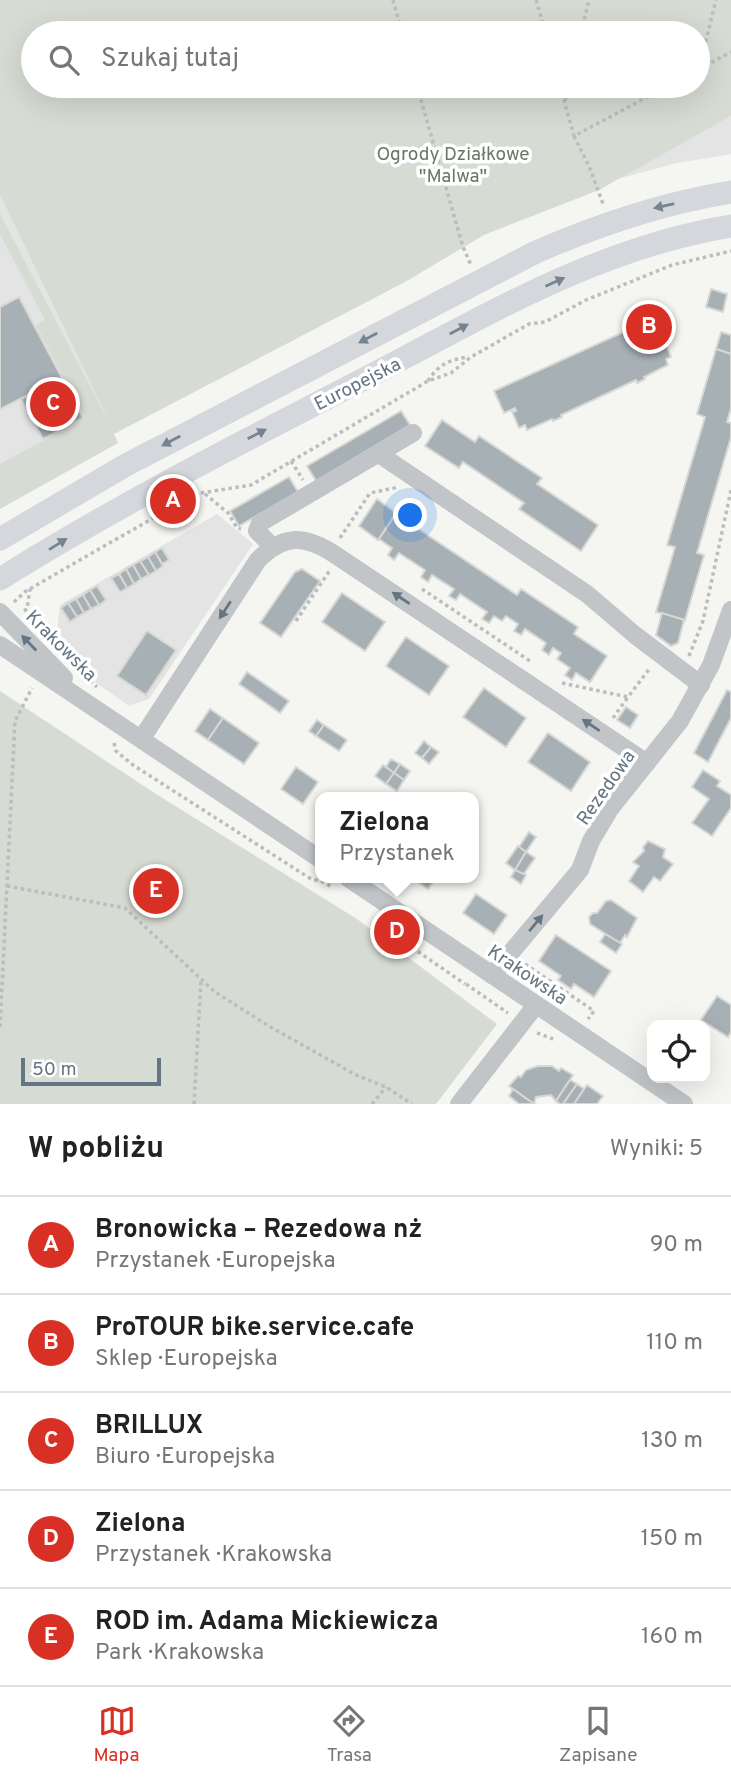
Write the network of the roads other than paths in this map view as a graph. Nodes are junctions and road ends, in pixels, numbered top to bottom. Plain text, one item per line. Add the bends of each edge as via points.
1 (731, 192) edge
2 (731, 226) edge
3 (413, 433) dead end
4 (379, 454) junction
5 (0, 539) edge
6 (273, 547) junction
7 (0, 579) edge
8 (731, 610) edge
9 (0, 612) edge
10 (0, 645) edge
11 (701, 685) junction
12 (95, 706) junction
13 (142, 738) junction
14 (647, 762) junction
15 (315, 856) edge
16 (345, 886) edge
17 (492, 975) junction
18 (536, 1005) junction
19 (459, 1104) edge
20 (684, 1104) edge

1 -> 5 main road, Europejska via 624,217 536,252 126,465
7 -> 2 main road, Europejska via 174,478 493,311 627,253
3 - 4 street
4 - 6 street via 260,523 259,535
4 - 11 street via 587,594
6 -> 13 street via 258,560
14 -> 6 street via 317,543 299,538
8 - 11 street, Rezedowa
12 -> 9 street, Krakowska
10 - 12 street, Krakowska
11 - 14 street, Rezedowa
12 - 13 street, Krakowska
13 - 15 street, Krakowska
17 -> 14 street, Rezedowa via 580,870 610,808
16 - 17 street, Krakowska
17 - 18 street, Krakowska
18 - 19 street
18 - 20 street, Krakowska

